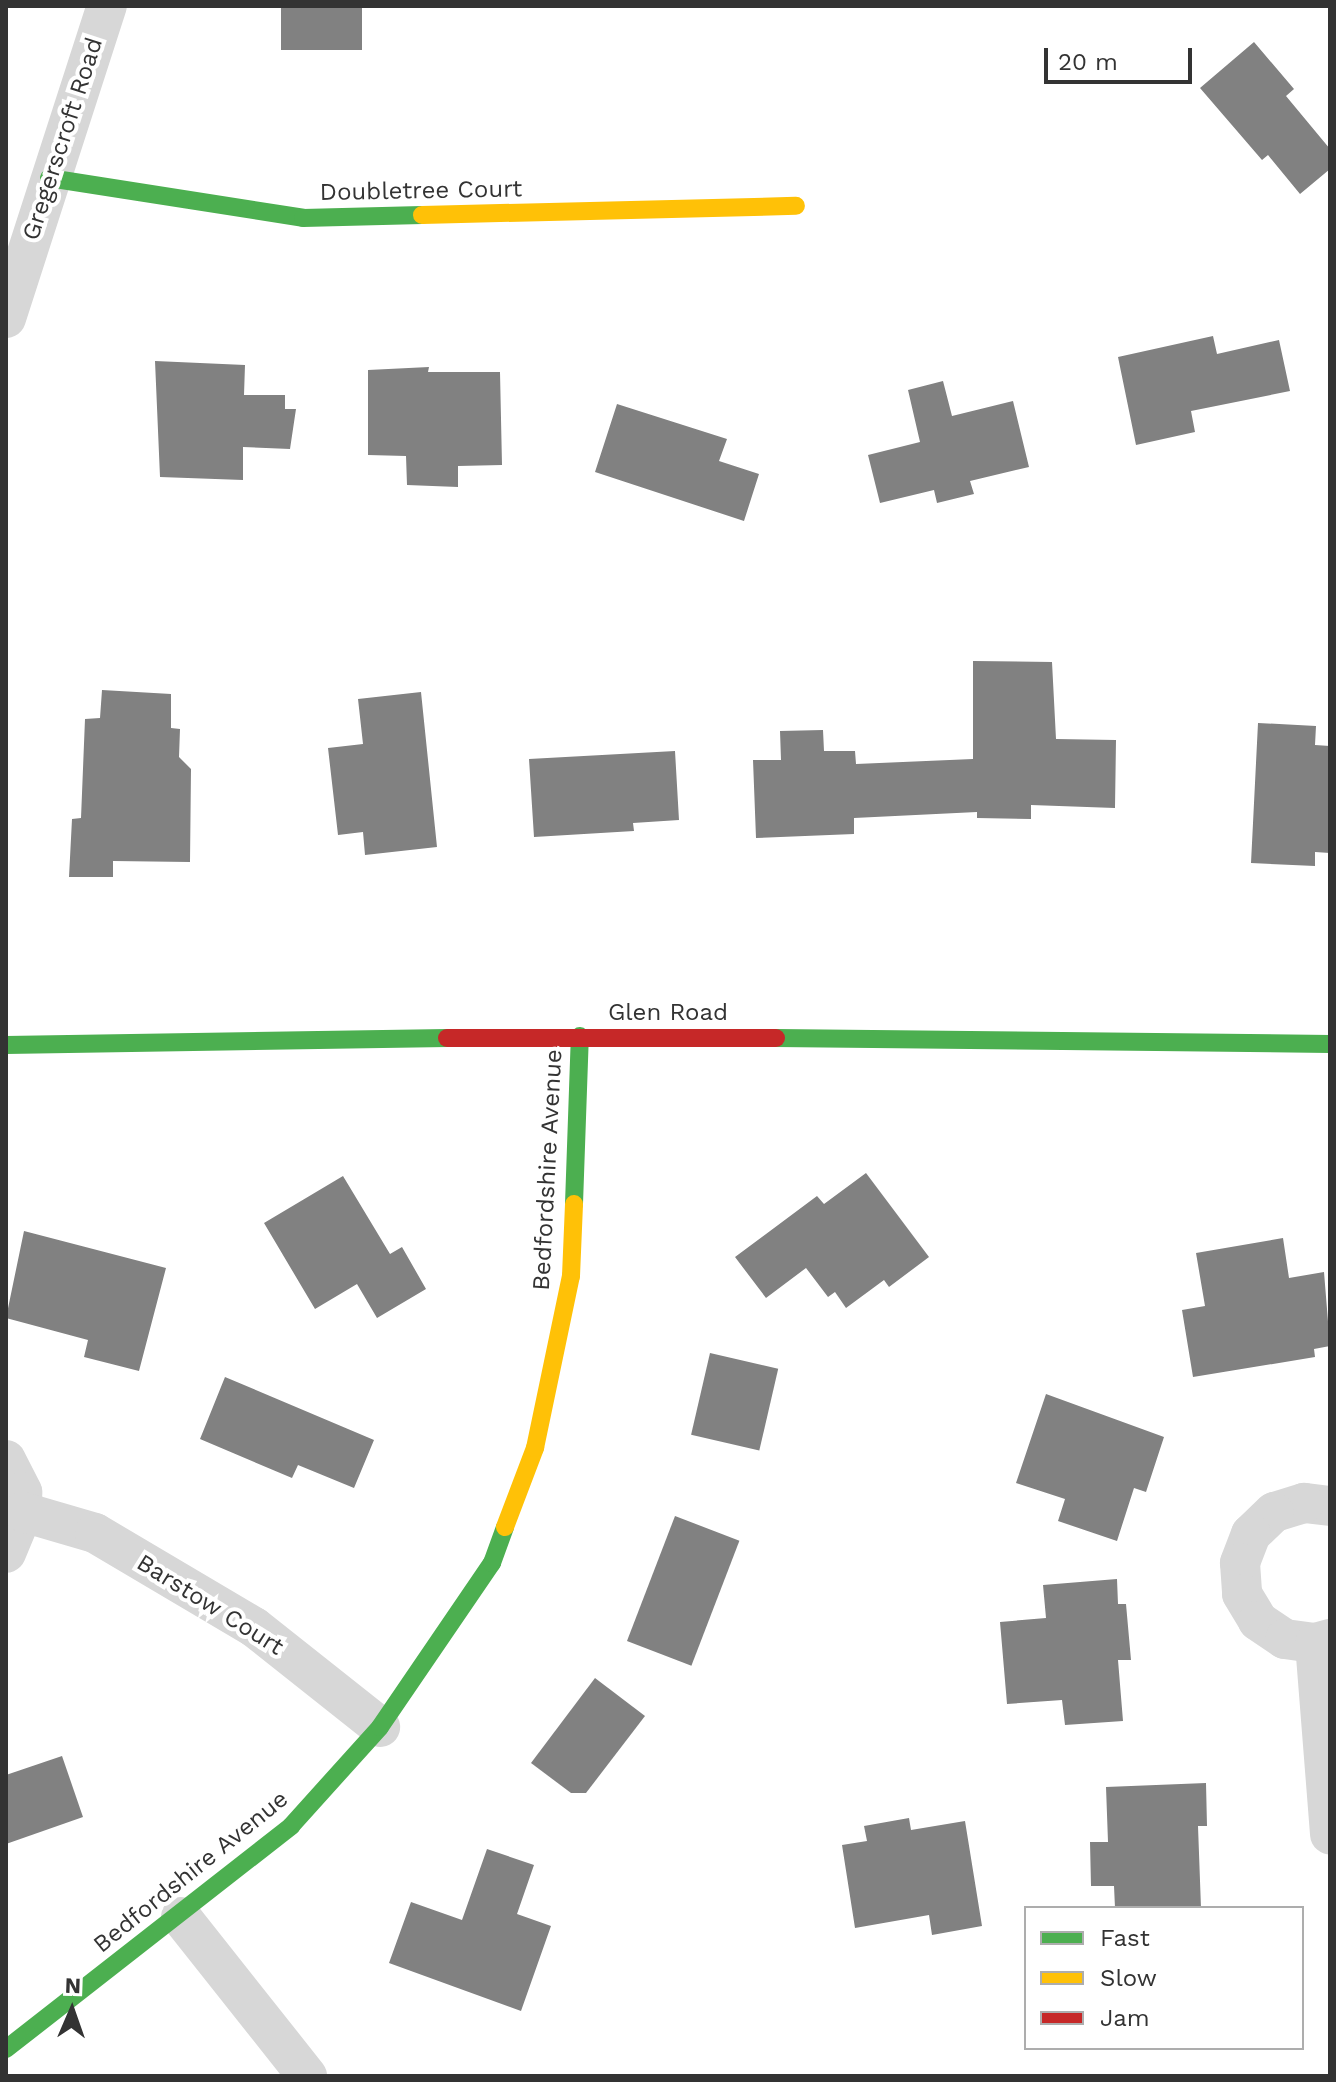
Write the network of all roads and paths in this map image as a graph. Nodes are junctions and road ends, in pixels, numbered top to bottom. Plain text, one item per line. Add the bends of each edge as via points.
1 (107, 6) edge
2 (49, 178) junction
3 (796, 206) dead end
4 (6, 318) edge
5 (580, 1036) junction
6 (1330, 1044) edge
7 (6, 1045) edge
8 (6, 1460) edge
9 (1330, 1506) edge
10 (23, 1512) junction
11 (6, 1553) edge
12 (1323, 1641) edge
13 (380, 1727) junction
14 (1330, 1834) edge
15 (181, 1917) junction
16 (6, 2049) edge
17 (307, 2076) edge

1 - 2 street, Gregerscroft Road
2 - 3 street, Doubletree Court via 303,218
2 - 4 street, Gregerscroft Road
5 - 6 street, Glen Road
5 - 7 street, Glen Road
5 - 13 street, Bedfordshire Avenue via 571,1276 535,1448 492,1563
8 - 10 street via 22,1492
9 - 12 street via 1304,1503 1274,1512 1251,1534 1240,1563 1242,1594 1258,1621 1285,1639
10 - 11 street
10 - 13 street, Barstow Court via 95,1533 241,1619
12 - 14 street
13 - 15 street, Bedfordshire Avenue via 291,1826
15 - 16 street, Bedfordshire Avenue
15 - 17 street

